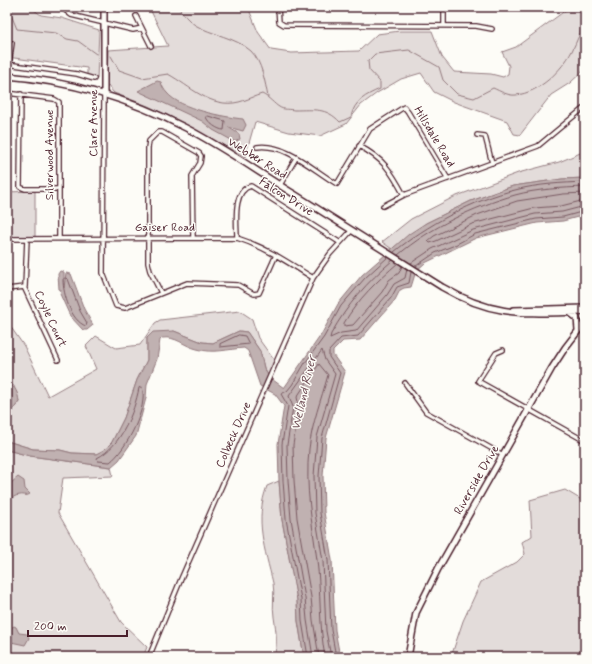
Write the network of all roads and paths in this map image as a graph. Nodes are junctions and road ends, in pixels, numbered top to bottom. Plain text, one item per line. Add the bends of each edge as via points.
1 (60, 7) edge
2 (104, 7) edge
3 (278, 7) edge
4 (444, 7) edge
5 (136, 16) dead end
6 (104, 23) junction
7 (444, 26) junction
8 (142, 28) junction
9 (492, 29) dead end
10 (12, 43) dead end
11 (150, 46) dead end
12 (8, 64) edge
13 (7, 76) edge
14 (94, 79) dead end
15 (7, 93) edge
16 (21, 94) junction
17 (104, 94) junction
18 (585, 106) edge
19 (477, 135) dead end
20 (359, 146) junction
21 (257, 147) dead end
22 (296, 158) junction
23 (492, 163) junction
24 (448, 179) junction
25 (280, 185) junction
26 (59, 189) junction
27 (404, 195) junction
28 (383, 206) dead end
29 (352, 230) junction
30 (148, 238) junction
31 (193, 238) junction
32 (237, 238) junction
33 (27, 239) junction
34 (59, 239) junction
35 (103, 239) junction
36 (7, 240) edge
37 (339, 242) junction
38 (276, 255) junction
39 (313, 278) junction
40 (24, 287) junction
41 (7, 289) edge
42 (161, 293) junction
43 (477, 304) junction
44 (585, 308) edge
45 (567, 312) junction
46 (585, 312) edge
47 (585, 322) edge
48 (578, 331) junction
49 (503, 350) dead end
50 (58, 360) dead end
51 (405, 383) dead end
52 (529, 410) junction
53 (585, 441) edge
54 (503, 455) junction
55 (149, 657) edge
56 (408, 657) edge

1 - 6 street via 71,15
2 - 6 main road, Clare Avenue
3 - 7 street via 279,22 284,25
4 - 7 street
5 - 8 street
6 - 8 street via 132,30
6 - 17 main road, Clare Avenue
7 - 9 street
8 - 11 street
10 - 12 street
12 - 14 street via 77,74
13 - 17 main road, Webber Road via 60,83
15 - 16 street, Silverwood Avenue
16 - 26 street, Silverwood Avenue via 59,102
16 - 26 street via 20,187
17 - 25 main road, Webber Road via 187,128
17 - 35 street, Clare Avenue
18 - 23 street via 538,146
19 - 23 street via 485,136
20 - 22 street, Hillsdale Road via 337,184
20 - 24 street, Hillsdale Road via 370,129 404,107
20 - 27 street via 386,165
21 - 22 street, Hillsdale Road via 274,147
22 - 25 street
23 - 24 street
24 - 27 street
25 - 29 main road, Webber Road
26 - 34 street, Silverwood Avenue
27 - 28 street
29 - 37 street, Colbeck Drive
29 - 43 main road, Webber Road via 459,297
30 - 31 street, Gaiser Road
30 - 31 street via 148,148 149,141 158,132 168,135 201,156 192,176
30 - 35 street, Gaiser Road
30 - 42 street via 149,268
31 - 32 street, Gaiser Road
32 - 37 street, Falcon Drive via 237,203 244,189 251,186
32 - 38 street, Gaiser Road
33 - 34 street, Gaiser Road
33 - 36 street, Gaiser Road
33 - 40 street via 27,283
34 - 35 street, Gaiser Road
35 - 42 street, Clare Avenue via 103,273 116,306 125,308
37 - 39 street, Colbeck Drive
38 - 39 street, Gaiser Road
38 - 42 street via 259,293 254,294 238,285 187,283
39 - 55 street, Colbeck Drive
40 - 41 street
40 - 50 street, Coyle Court
43 - 44 main road, Webber Road via 514,310
43 - 45 main road, Webber Road via 493,310 517,313
45 - 46 main road, Webber Road
45 - 48 main road via 576,318
47 - 48 main road, Riverside Drive
48 - 52 main road, Riverside Drive via 552,368
49 - 52 street via 496,353 478,381
51 - 54 street via 426,412
52 - 53 street
52 - 54 main road, Riverside Drive
54 - 56 main road, Riverside Drive via 416,613

